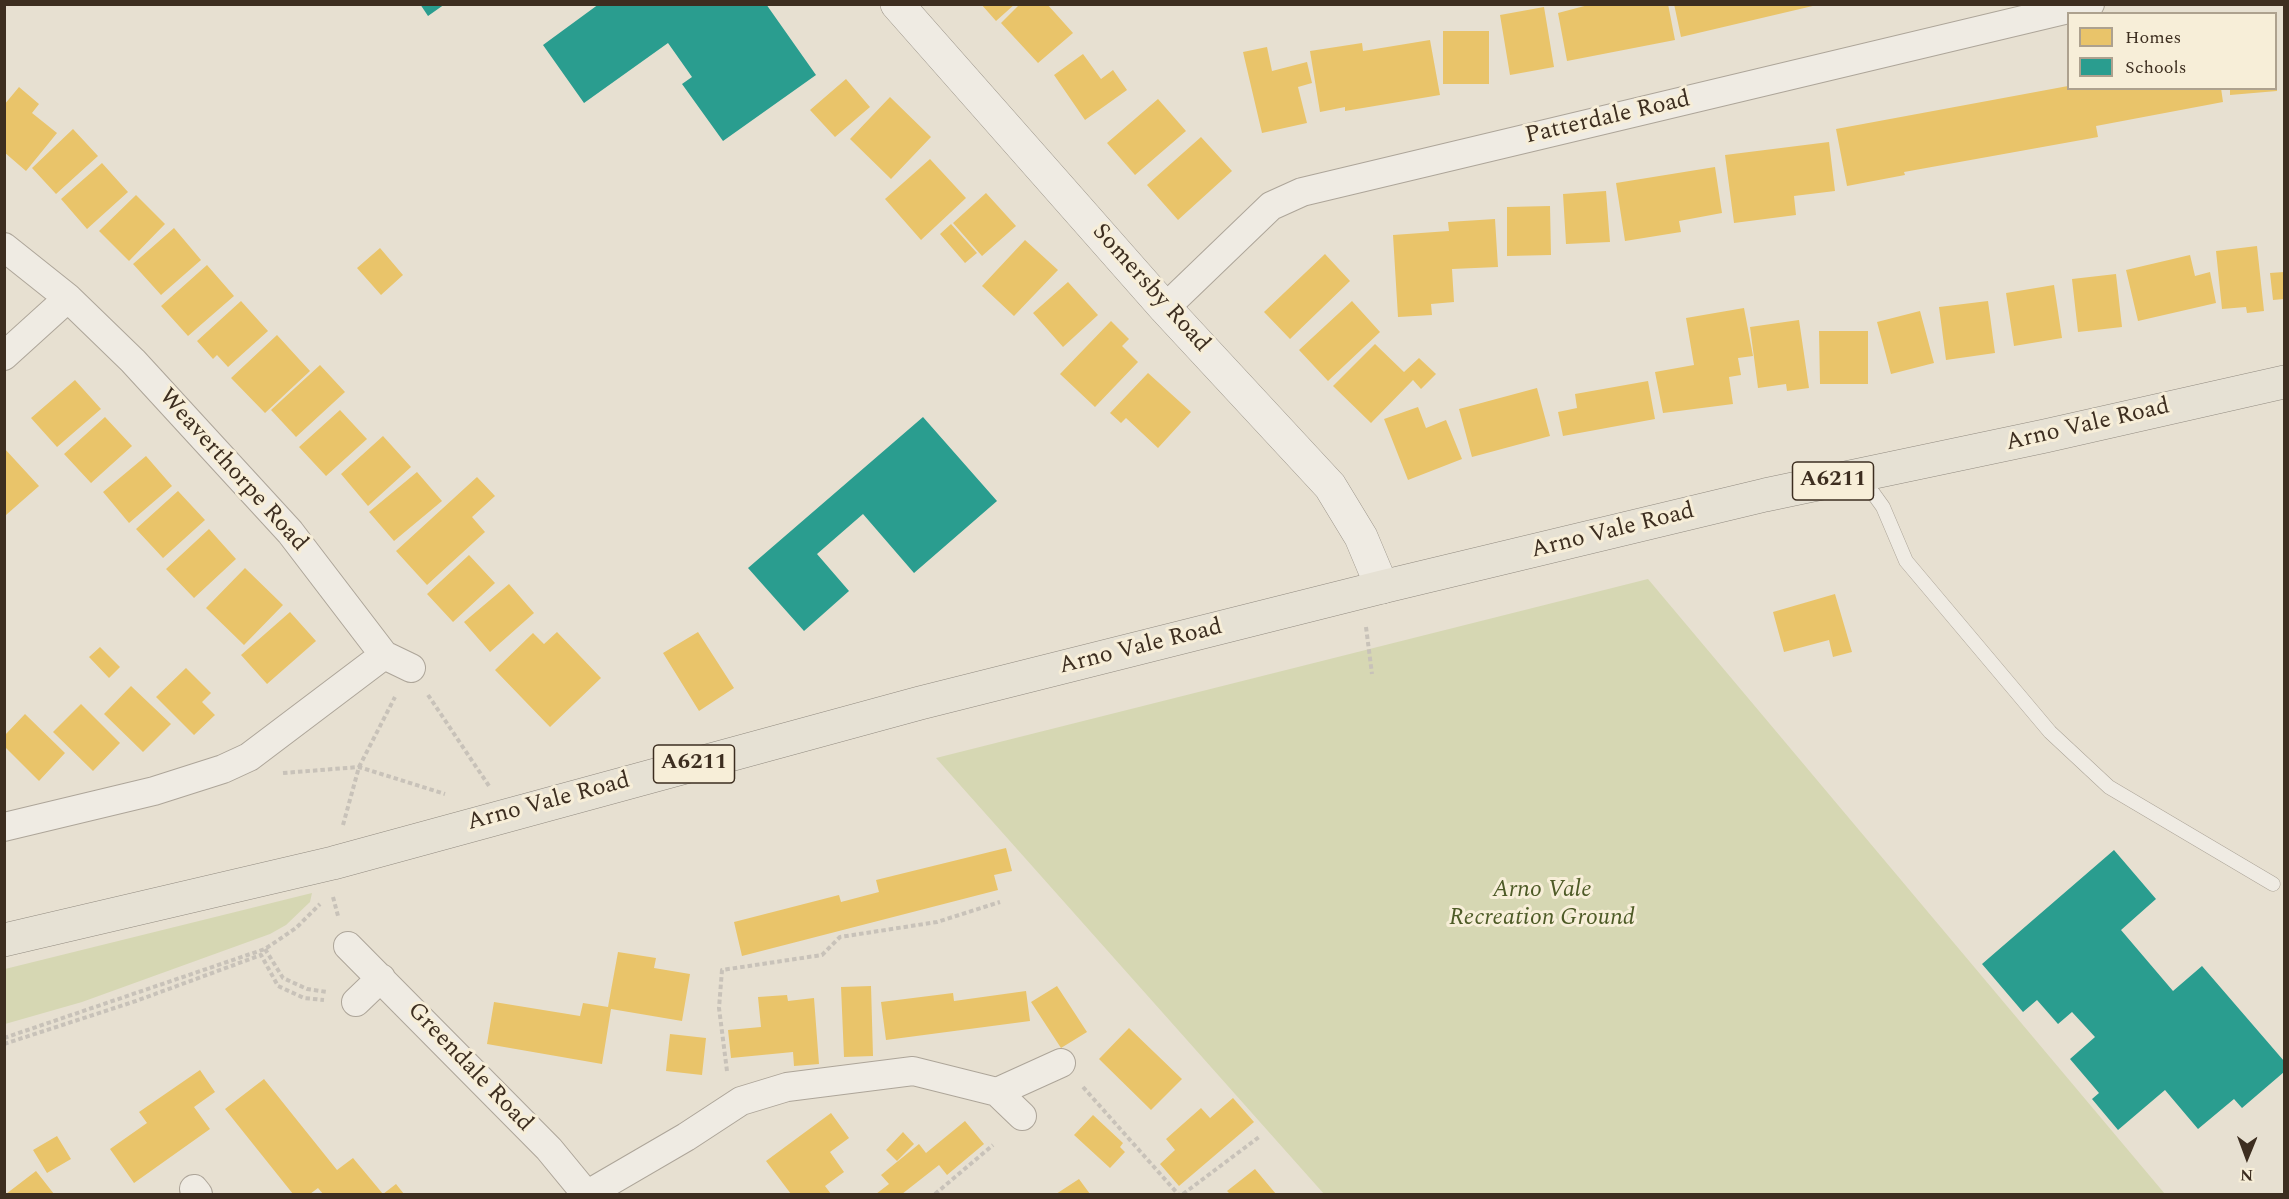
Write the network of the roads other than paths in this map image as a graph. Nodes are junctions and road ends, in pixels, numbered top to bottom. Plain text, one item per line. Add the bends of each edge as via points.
1 (897, 4) edge
2 (2090, 4) edge
3 (4, 247) edge
4 (68, 298) junction
5 (1165, 308) junction
6 (4, 356) edge
7 (2284, 382) edge
8 (1860, 475) junction
9 (1382, 587) junction
10 (384, 655) junction
11 (411, 668) road end
12 (4, 827) edge
13 (2273, 884) dead end
14 (4, 940) edge
15 (348, 946) dead end
16 (1061, 1063) road end
17 (997, 1092) junction
18 (1022, 1116) dead end
19 (587, 1194) edge

1 - 5 street, Somersby Road
2 - 5 street, Patterdale Road via 1302,192 1271,206
3 - 4 street, Weaverthorpe Road
4 - 6 street
4 - 10 street, Weaverthorpe Road via 132,361 290,532
5 - 9 street, Somersby Road via 1330,486 1361,537
7 - 8 main road, Arno Vale Road / A6211
8 - 9 main road, Arno Vale Road / A6211
8 - 13 lane via 1883,507 1906,561 2050,732 2109,787
9 - 14 main road, Arno Vale Road / A6211 via 920,703 333,863
10 - 11 street, Weaverthorpe Road
10 - 12 street via 249,757 223,769 154,791
15 - 19 street, Greendale Road via 369,990 549,1149
16 - 17 street
17 - 18 street
17 - 19 street via 913,1071 786,1087 741,1101

